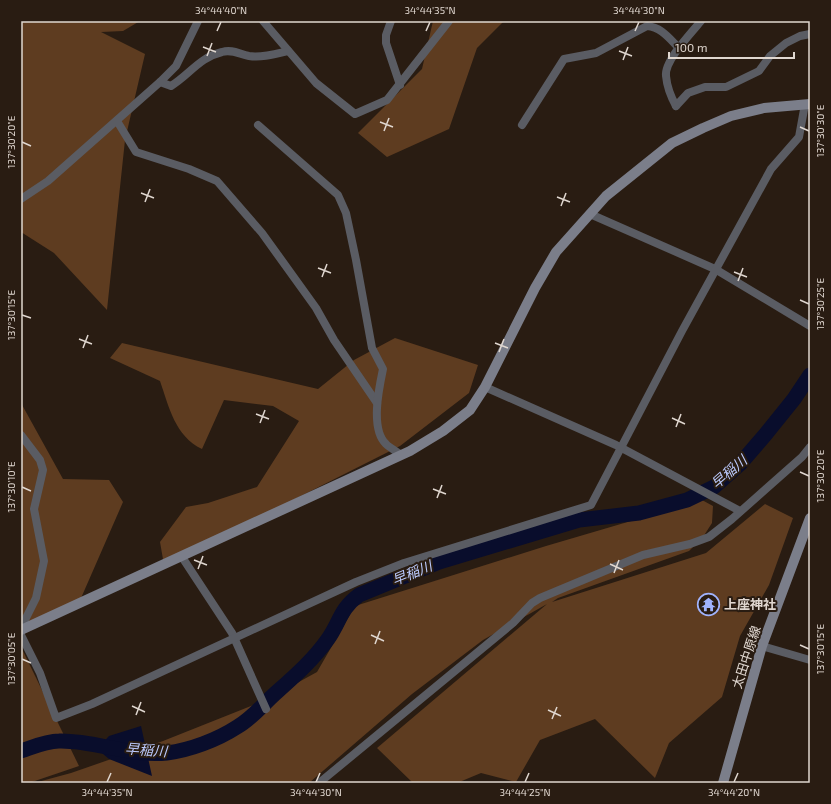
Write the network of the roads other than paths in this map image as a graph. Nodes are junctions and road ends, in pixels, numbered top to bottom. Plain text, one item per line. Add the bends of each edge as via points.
1 (198, 21) edge
2 (263, 21) edge
3 (391, 21) edge
4 (449, 21) edge
5 (701, 21) edge
6 (810, 34) edge
7 (678, 47) junction
8 (288, 51) junction
9 (160, 82) junction
10 (400, 85) junction
11 (808, 104) edge
12 (117, 121) junction
13 (522, 124) dead end
14 (258, 125) dead end
15 (21, 199) edge
16 (590, 214) junction
17 (715, 269) junction
18 (810, 326) edge
19 (485, 387) junction
20 (377, 403) junction
21 (21, 435) edge
22 (810, 447) edge
23 (620, 448) junction
24 (401, 454) junction
25 (740, 511) junction
26 (810, 518) edge
27 (182, 557) junction
28 (21, 629) edge
29 (21, 635) edge
30 (234, 639) junction
31 (762, 646) junction
32 (810, 660) edge
33 (266, 708) dead end
34 (319, 783) edge
35 (723, 783) edge

1 - 9 street via 176,66
2 - 8 street
3 - 10 street via 386,43
4 - 10 street
5 - 7 street
6 - 7 street via 786,43 770,56 759,71 726,87 705,87 688,93 676,106 665,74
7 - 13 street via 660,30 647,26 596,53 564,59
8 - 9 street via 265,56 222,52 202,60 171,86
8 - 10 street via 316,83 355,114 387,100
9 - 12 street
11 - 16 street via 764,108 731,116 672,143 606,196
11 - 17 street via 799,137 771,169
12 - 15 street via 48,181
12 - 20 street via 136,152 189,169 222,187 262,232 316,308 334,340
14 - 20 street via 338,195 346,213 372,348 383,369
16 - 17 street
16 - 19 street via 556,252
17 - 18 street
17 - 23 street
19 - 23 street
19 - 24 street via 470,410 458,420 410,451
20 - 24 street via 378,427 385,444
21 - 28 street via 40,460 43,470 34,509 44,561 36,598
22 - 25 street via 802,458
23 - 25 street
23 - 30 street via 591,505 404,563 356,582
24 - 27 street
25 - 34 street via 709,537 643,555 532,603 513,623
26 - 31 street, 太田中原線
27 - 28 street
27 - 30 street
29 - 30 street via 40,673 56,718
30 - 33 street
31 - 32 street
31 - 35 street, 太田中原線

